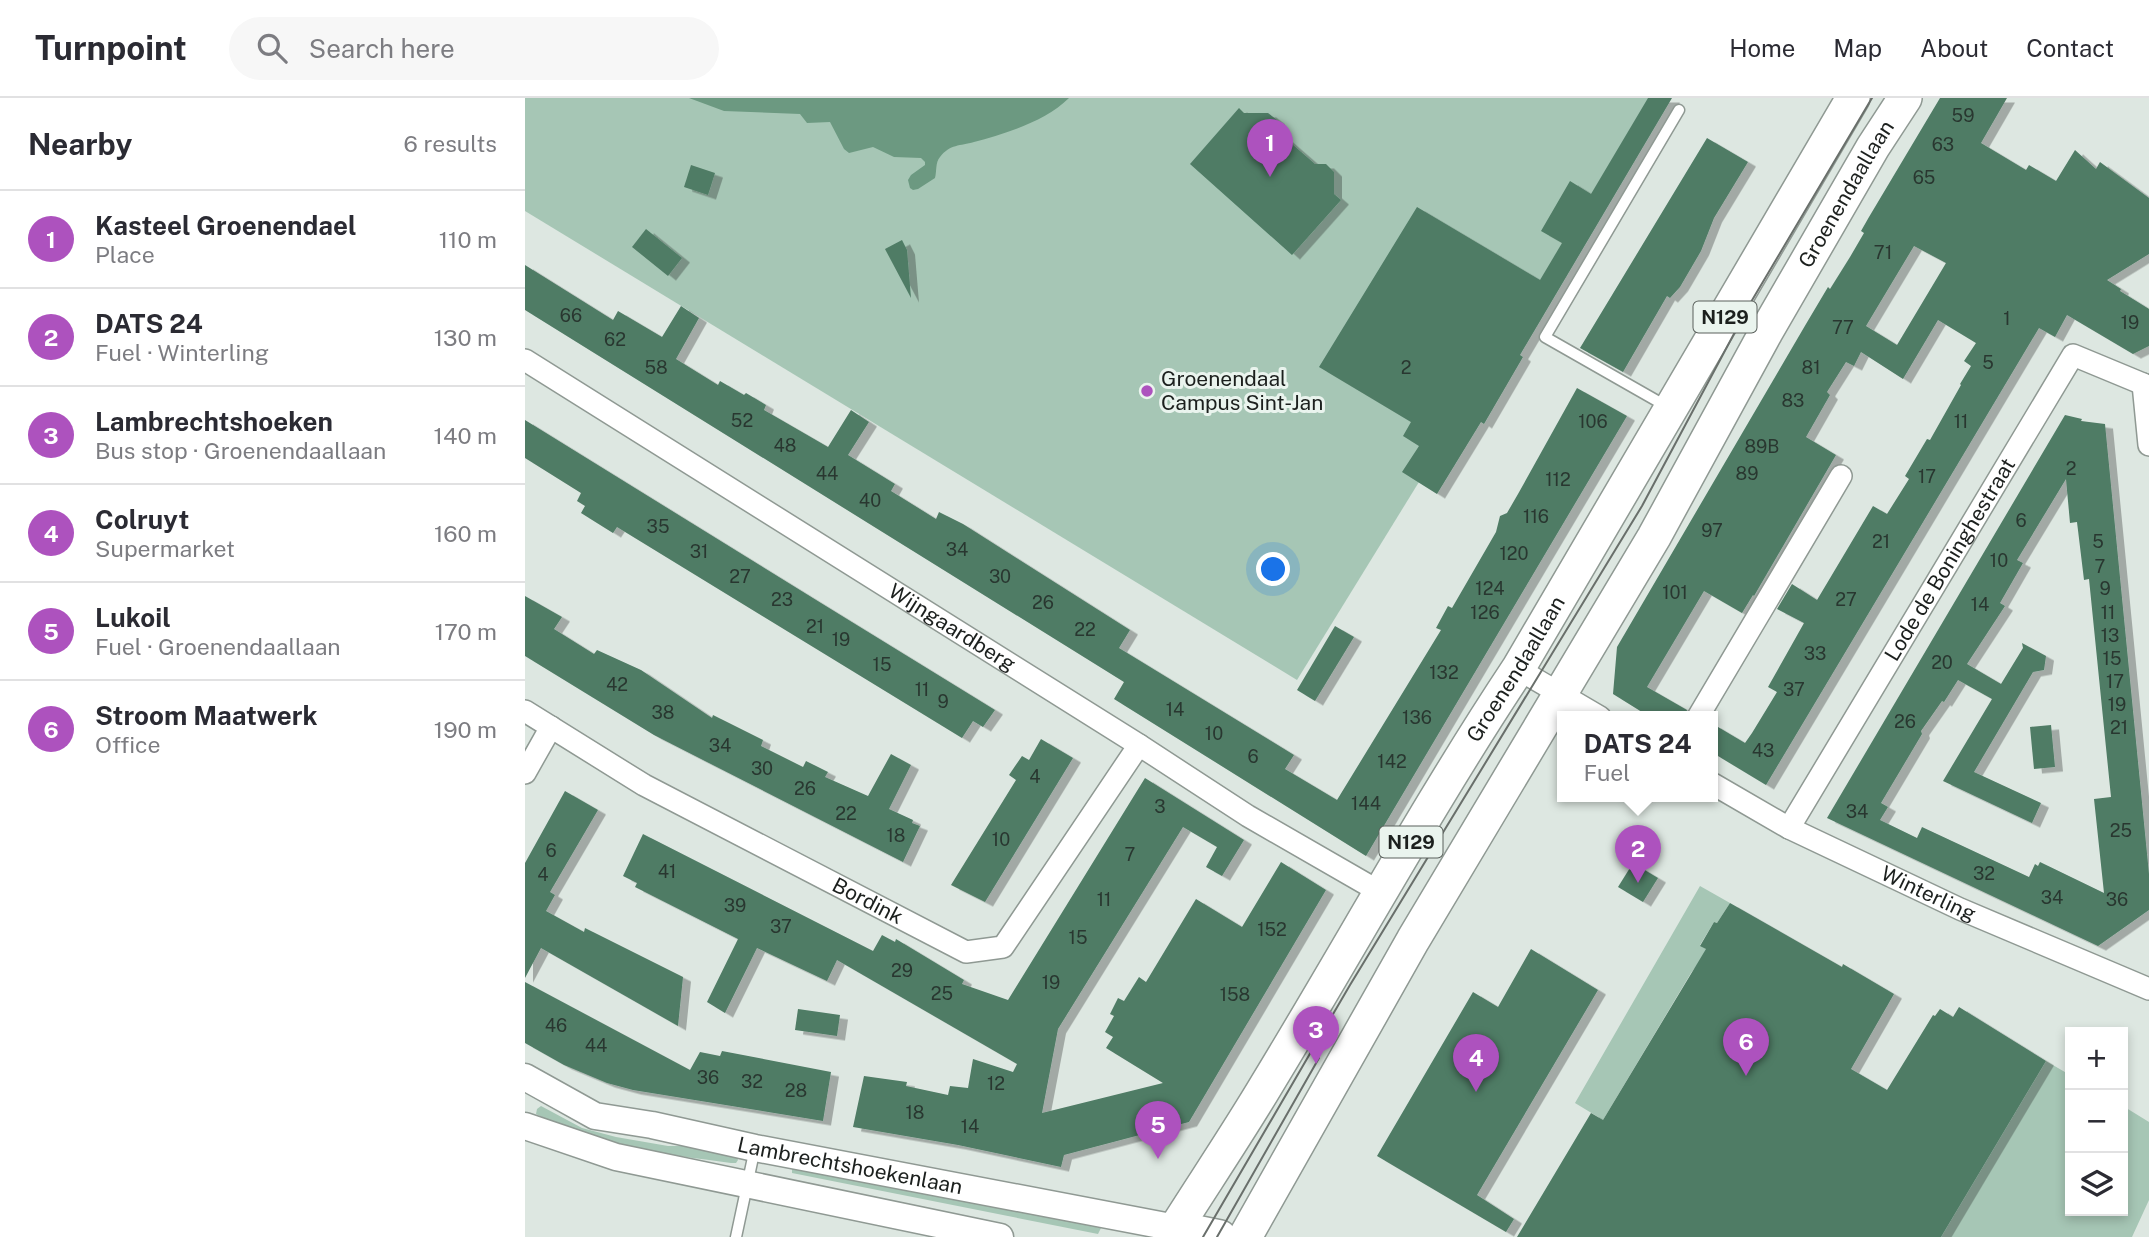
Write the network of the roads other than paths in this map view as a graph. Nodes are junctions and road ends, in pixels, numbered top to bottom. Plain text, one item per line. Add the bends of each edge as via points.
1 (1853, 98) edge
2 (1905, 98) edge
3 (1679, 110) dead end
4 (525, 360) edge
5 (2146, 382) edge
6 (1671, 408) junction
7 (2149, 445) edge
8 (1841, 476) dead end
9 (1518, 669) junction
10 (1561, 694) junction
11 (525, 711) edge
12 (1590, 711) edge
13 (1702, 711) edge
14 (551, 727) junction
15 (1139, 745) junction
16 (525, 773) edge
17 (1718, 787) edge
18 (1789, 828) junction
19 (1380, 892) junction
20 (2149, 989) edge
21 (527, 1083) edge
22 (525, 1126) edge
23 (755, 1148) junction
24 (746, 1185) junction
25 (1174, 1234) edge
26 (736, 1237) edge
27 (1000, 1237) edge
28 (1220, 1237) edge
29 (1245, 1237) edge

1 - 6 main road, Groenendaallaan / N129
2 - 10 main road, Groenendaallaan / N129 via 1792,286 1667,514
3 - 6 lane via 1545,337
4 - 15 street, Wijngaardberg
5 - 7 street
5 - 18 street, Lode de Boninghestraat via 2073,355
6 - 9 main road, Groenendaallaan / N129
8 - 13 street
9 - 10 street
9 - 19 main road, Groenendaallaan / N129
10 - 12 street
10 - 29 main road, Groenendaallaan / N129 via 1413,940
11 - 14 street, Bordink
14 - 15 street, Bordink via 644,785 966,951 1003,947
14 - 16 street
15 - 19 street, Wijngaardberg via 1248,816
17 - 18 street, Winterling
18 - 20 street, Winterling via 1960,909
19 - 25 main road, Groenendaallaan / N129
21 - 23 street, Lambrechtshoekenlaan via 595,1116
22 - 24 street, Lambrechtshoekenlaan via 615,1157
23 - 24 lane
23 - 25 street, Lambrechtshoekenlaan
24 - 26 lane
24 - 27 street, Lambrechtshoekenlaan
25 - 28 main road

